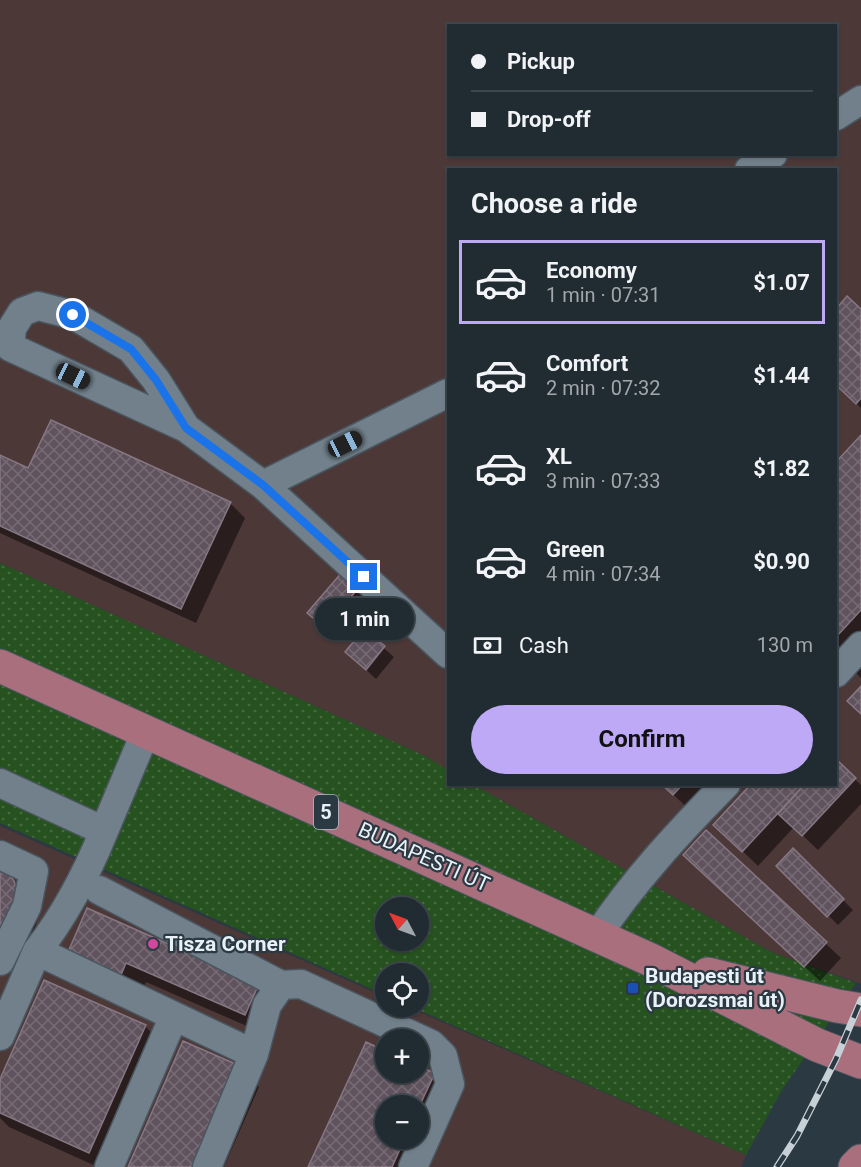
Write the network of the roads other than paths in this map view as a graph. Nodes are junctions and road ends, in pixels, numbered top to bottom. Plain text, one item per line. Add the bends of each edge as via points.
1 (861, 100) edge
2 (837, 115) edge
3 (770, 156) edge
4 (752, 168) edge
5 (447, 393) edge
6 (186, 428) junction
7 (263, 485) junction
8 (861, 646) edge
9 (447, 653) edge
10 (0, 666) edge
11 (837, 672) edge
12 (146, 731) junction
13 (0, 783) edge
14 (724, 786) edge
15 (104, 831) junction
16 (0, 855) edge
17 (99, 890) dead end
18 (597, 936) junction
19 (37, 951) junction
20 (651, 960) junction
21 (0, 961) edge
22 (280, 985) junction
23 (861, 1010) edge
24 (174, 1016) junction
25 (0, 1036) edge
26 (817, 1045) junction
27 (254, 1054) junction
28 (861, 1062) edge
29 (861, 1083) edge
30 (861, 1161) edge
31 (109, 1167) edge
32 (207, 1167) edge
33 (412, 1167) edge
34 (855, 1167) edge

1 - 2 lane
3 - 4 lane
5 - 7 lane
6 - 6 lane via 10,347 12,328 22,312 38,306 73,315 131,349
6 - 7 lane
7 - 9 lane
8 - 11 lane
10 - 12 main road, BUDAPESTI ÚT / 5
12 - 15 lane
12 - 18 main road, BUDAPESTI ÚT / 5
13 - 15 lane
14 - 18 lane via 651,864
15 - 19 lane via 56,926
16 - 21 lane via 34,871 27,906
17 - 22 lane
18 - 20 main road, BUDAPESTI ÚT / 5
19 - 24 lane
19 - 25 lane
20 - 23 main road, BUDAPESTI ÚT / 5
20 - 26 main road, BUDAPESTI ÚT / 5
22 - 27 lane via 267,1005
22 - 33 lane via 301,984 431,1044 443,1056 450,1084
24 - 27 lane
24 - 31 lane
26 - 28 main road, BUDAPESTI ÚT / 5
26 - 29 main road via 849,1067
27 - 32 lane
30 - 34 main road

